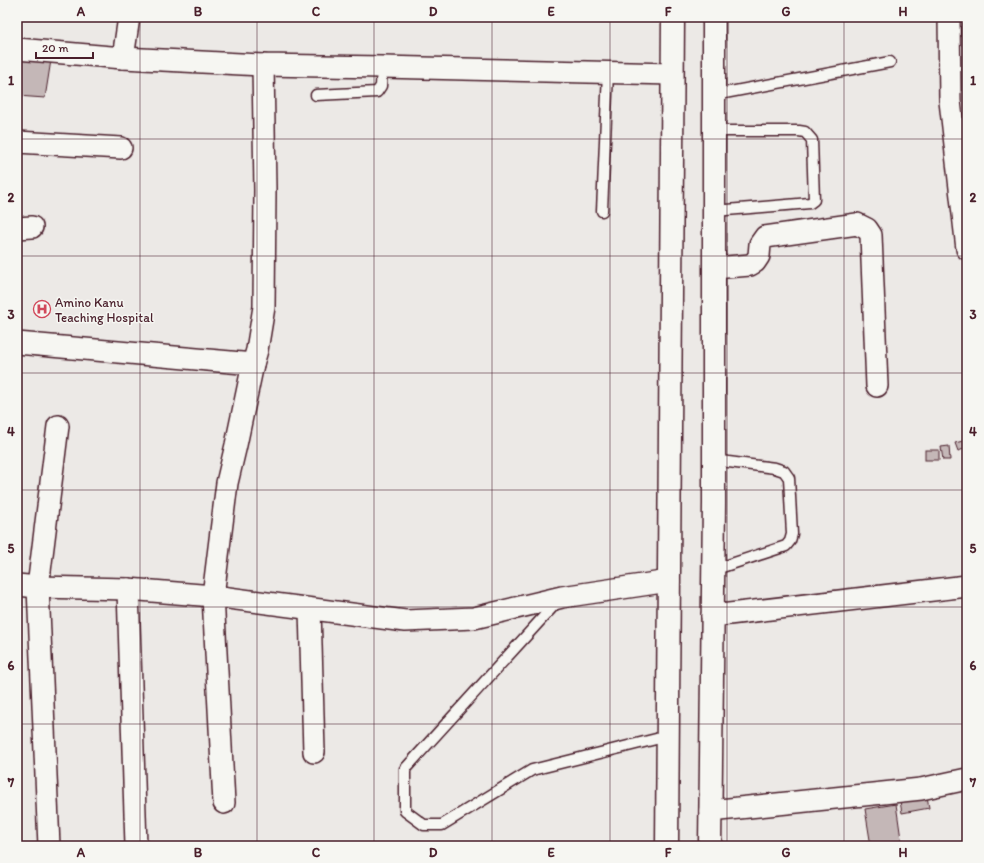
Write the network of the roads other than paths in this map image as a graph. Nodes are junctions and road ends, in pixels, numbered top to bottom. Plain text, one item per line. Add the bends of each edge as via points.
1 (129, 17) edge
2 (673, 17) edge
3 (714, 17) edge
4 (949, 17) edge
5 (17, 49) edge
6 (123, 58) junction
7 (890, 62) dead end
8 (263, 65) junction
9 (382, 67) junction
10 (608, 72) junction
11 (672, 74) junction
12 (316, 95) dead end
13 (714, 95) junction
14 (714, 131) junction
15 (17, 142) edge
16 (122, 148) dead end
17 (602, 211) dead end
18 (714, 211) junction
19 (967, 249) edge
20 (714, 268) junction
21 (17, 343) edge
22 (253, 364) junction
23 (877, 386) dead end
24 (58, 426) dead end
25 (714, 460) junction
26 (713, 570) junction
27 (669, 581) junction
28 (17, 585) edge
29 (967, 586) edge
30 (38, 587) junction
31 (128, 589) junction
32 (213, 596) junction
33 (562, 597) junction
34 (310, 609) junction
35 (712, 616) junction
36 (668, 736) junction
37 (314, 752) dead end
38 (967, 780) edge
39 (224, 803) dead end
40 (710, 811) junction
41 (48, 846) edge
42 (136, 846) edge
43 (667, 846) edge
44 (710, 846) edge

1 - 6 street
2 - 11 main road
3 - 13 main road
4 - 19 street via 950,101
5 - 6 street
6 - 8 street
7 - 13 lane
8 - 9 street
8 - 22 street via 264,307
9 - 10 street
9 - 12 lane via 377,92
10 - 11 street
10 - 17 lane
11 - 27 main road
13 - 14 main road
14 - 18 main road
14 - 18 lane via 805,132 812,140 814,200 810,203
15 - 16 street
18 - 20 main road
20 - 23 street via 750,265 755,262 759,256 760,244 765,237 857,224 867,229 871,235
20 - 25 main road
21 - 22 street
22 - 32 street via 227,483
24 - 30 street
25 - 26 main road
25 - 26 lane via 784,471 789,478 792,534 786,546
26 - 35 main road
27 - 33 street
27 - 36 main road
28 - 30 street
29 - 35 street
30 - 31 street
30 - 41 street
31 - 32 street
31 - 42 street
32 - 34 street
32 - 39 street
33 - 34 street via 474,618 405,621
33 - 36 lane via 405,769 405,811 424,825 442,825 532,770
34 - 37 street
35 - 40 main road
36 - 43 main road
38 - 40 street via 921,789
40 - 44 main road

